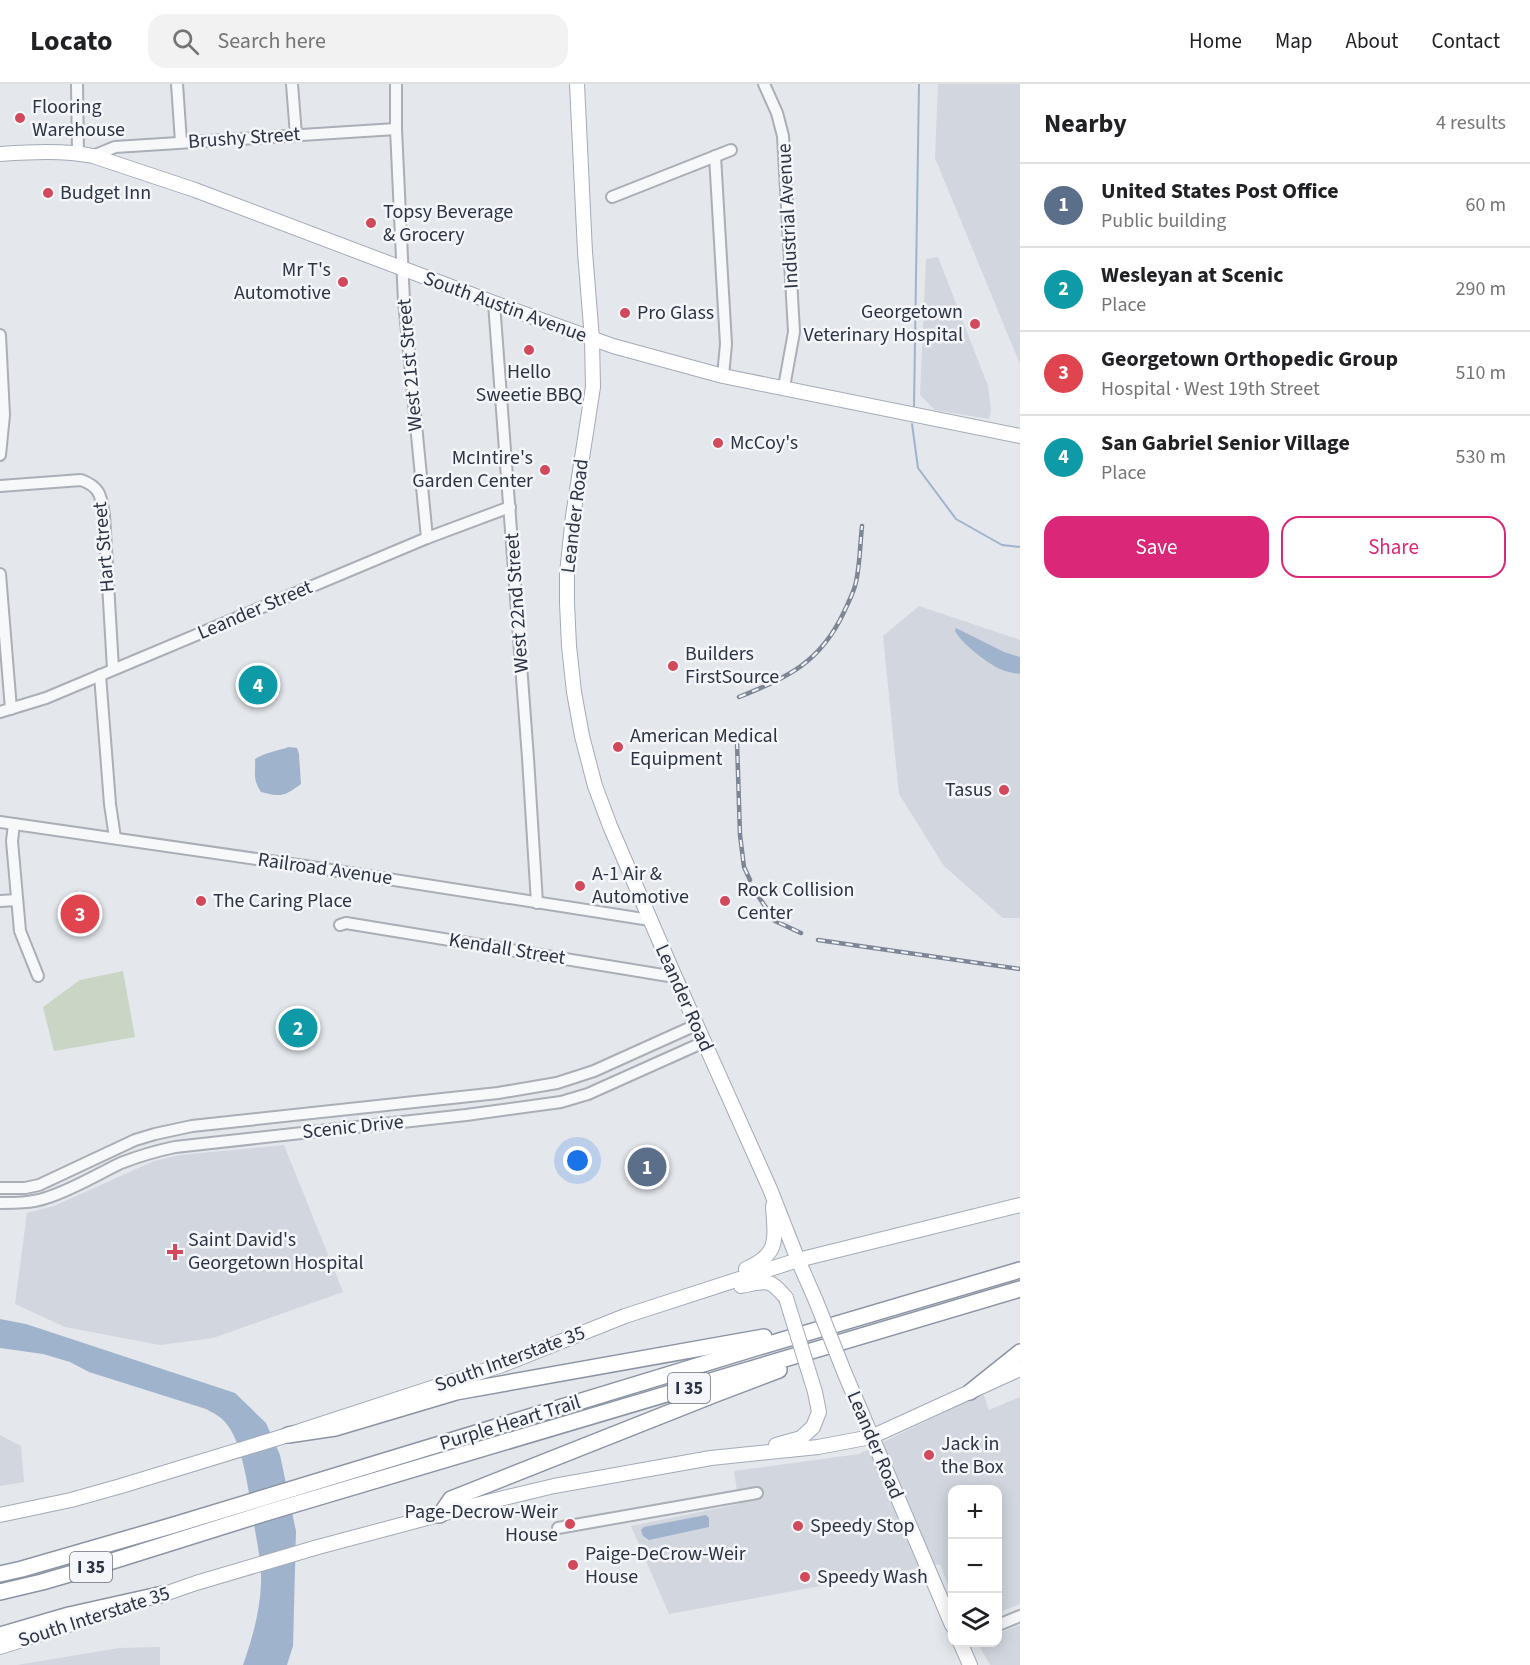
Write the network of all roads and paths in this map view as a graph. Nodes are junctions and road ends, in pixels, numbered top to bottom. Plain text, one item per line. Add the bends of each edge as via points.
1 (77, 84) edge
2 (177, 84) edge
3 (292, 84) edge
4 (396, 84) edge
5 (577, 84) edge
6 (764, 84) edge
7 (396, 129) junction
8 (296, 135) junction
9 (181, 142) junction
10 (731, 150) dead end
11 (78, 153) junction
12 (0, 154) edge
13 (93, 156) junction
14 (715, 156) junction
15 (612, 197) dead end
16 (402, 268) junction
17 (494, 303) junction
18 (0, 335) edge
19 (592, 339) junction
20 (723, 376) junction
21 (784, 387) junction
22 (1020, 436) edge
23 (0, 455) edge
24 (0, 486) edge
25 (510, 507) junction
26 (427, 538) junction
27 (0, 574) edge
28 (1, 608) edge
29 (113, 669) junction
30 (100, 675) junction
31 (5, 711) edge
32 (0, 822) edge
33 (14, 824) junction
34 (115, 838) junction
35 (17, 900) junction
36 (0, 901) edge
37 (537, 903) junction
38 (650, 920) junction
39 (340, 924) dead end
40 (38, 976) dead end
41 (675, 977) junction
42 (696, 1025) junction
43 (704, 1042) junction
44 (557, 1083) junction
45 (477, 1095) junction
46 (561, 1102) junction
47 (358, 1108) junction
48 (480, 1113) junction
49 (272, 1118) junction
50 (192, 1126) junction
51 (360, 1126) junction
52 (273, 1135) junction
53 (135, 1140) junction
54 (194, 1144) junction
55 (140, 1156) junction
56 (0, 1188) edge
57 (772, 1194) junction
58 (0, 1203) edge
59 (1020, 1205) edge
60 (798, 1260) junction
61 (1020, 1268) edge
62 (1020, 1289) edge
63 (689, 1294) junction
64 (938, 1314) junction
65 (784, 1341) junction
66 (1020, 1352) edge
67 (1020, 1369) edge
68 (970, 1392) junction
69 (288, 1435) junction
70 (871, 1437) junction
71 (736, 1456) junction
72 (757, 1493) dead end
73 (0, 1515) edge
74 (440, 1515) junction
75 (558, 1528) dead end
76 (0, 1574) edge
77 (0, 1592) edge
78 (164, 1594) junction
79 (948, 1616) edge
80 (1020, 1616) edge
81 (1002, 1623) edge
82 (0, 1635) edge
83 (0, 1647) edge
84 (962, 1647) edge
85 (970, 1665) edge

1 - 11 street
2 - 9 street
3 - 8 street
4 - 7 street, West 21st Street
5 - 19 main road, Leander Road
6 - 21 street, Industrial Avenue via 783,136 795,332
7 - 8 street, Brushy Street
7 - 16 street, West 21st Street
8 - 9 street, Brushy Street
9 - 13 street, Brushy Street via 115,147
10 - 14 street
11 - 12 main road, South Austin Avenue
11 - 13 main road, South Austin Avenue
13 - 16 main road, South Austin Avenue
14 - 15 street
14 - 20 street via 726,344
16 - 17 main road, South Austin Avenue
16 - 26 street, West 21st Street
17 - 19 main road, South Austin Avenue
17 - 25 street, West 22nd Street
18 - 23 street via 4,411
19 - 20 main road, South Austin Avenue
19 - 38 main road, Leander Road via 593,387 568,566 569,646 582,736 595,786
20 - 21 main road, South Austin Avenue
21 - 22 main road, South Austin Avenue
24 - 29 street, Hart Street via 81,480 97,489 104,515
25 - 26 street, Leander Street
25 - 37 street, West 22nd Street
26 - 29 street, Leander Street
27 - 28 street
28 - 31 street
29 - 30 street, Leander Street
30 - 31 street, Leander Street
30 - 34 street
32 - 33 street, Railroad Avenue
33 - 34 street, Railroad Avenue
33 - 35 street
34 - 37 street, Railroad Avenue
35 - 36 street
35 - 40 street via 20,931
37 - 38 street, Railroad Avenue
38 - 41 main road, Leander Road
39 - 41 street, Kendall Street
41 - 42 main road, Leander Road
42 - 43 main road, Leander Road
42 - 44 street, Scenic Drive via 594,1071
43 - 46 street, Scenic Drive via 588,1094
43 - 57 main road, Leander Road
44 - 45 street, Scenic Drive
44 - 46 street
45 - 47 street, Scenic Drive
45 - 48 street
46 - 48 street, Scenic Drive
47 - 49 street, Scenic Drive
47 - 51 street
48 - 51 street, Scenic Drive
49 - 50 street, Scenic Drive
49 - 52 street
50 - 53 street, Scenic Drive
50 - 54 street
51 - 52 street, Scenic Drive
52 - 54 street, Scenic Drive
53 - 55 street
53 - 56 street, Scenic Drive via 39,1185
54 - 55 street, Scenic Drive
55 - 58 street, Scenic Drive via 59,1194
57 - 60 main road, Leander Road
57 - 63 main road via 775,1233 765,1260
59 - 60 main road, South Interstate 35
60 - 63 main road, South Interstate 35
60 - 70 main road, Leander Road, bridge
61 - 65 highway, Purple Heart Trail / I 35
62 - 64 highway, Purple Heart Trail / I 35
63 - 69 main road, South Interstate 35 via 502,1365
63 - 71 main road, bridge via 771,1282 786,1298 815,1392 819,1412 813,1427 801,1438
64 - 74 highway via 862,1345 716,1394 451,1499
64 - 77 highway, Purple Heart Trail / I 35
65 - 69 highway via 768,1336 490,1386 429,1399 335,1428
65 - 76 highway, Purple Heart Trail / I 35
66 - 68 highway
67 - 68 main road, South Interstate 35
68 - 70 main road, South Interstate 35
69 - 73 main road, South Interstate 35 via 71,1500
70 - 71 main road, South Interstate 35
70 - 79 main road, Leander Road
71 - 74 main road, South Interstate 35 via 554,1486
72 - 75 street
74 - 78 main road, South Interstate 35
78 - 82 highway
78 - 83 main road, South Interstate 35
80 - 81 street
84 - 85 main road

